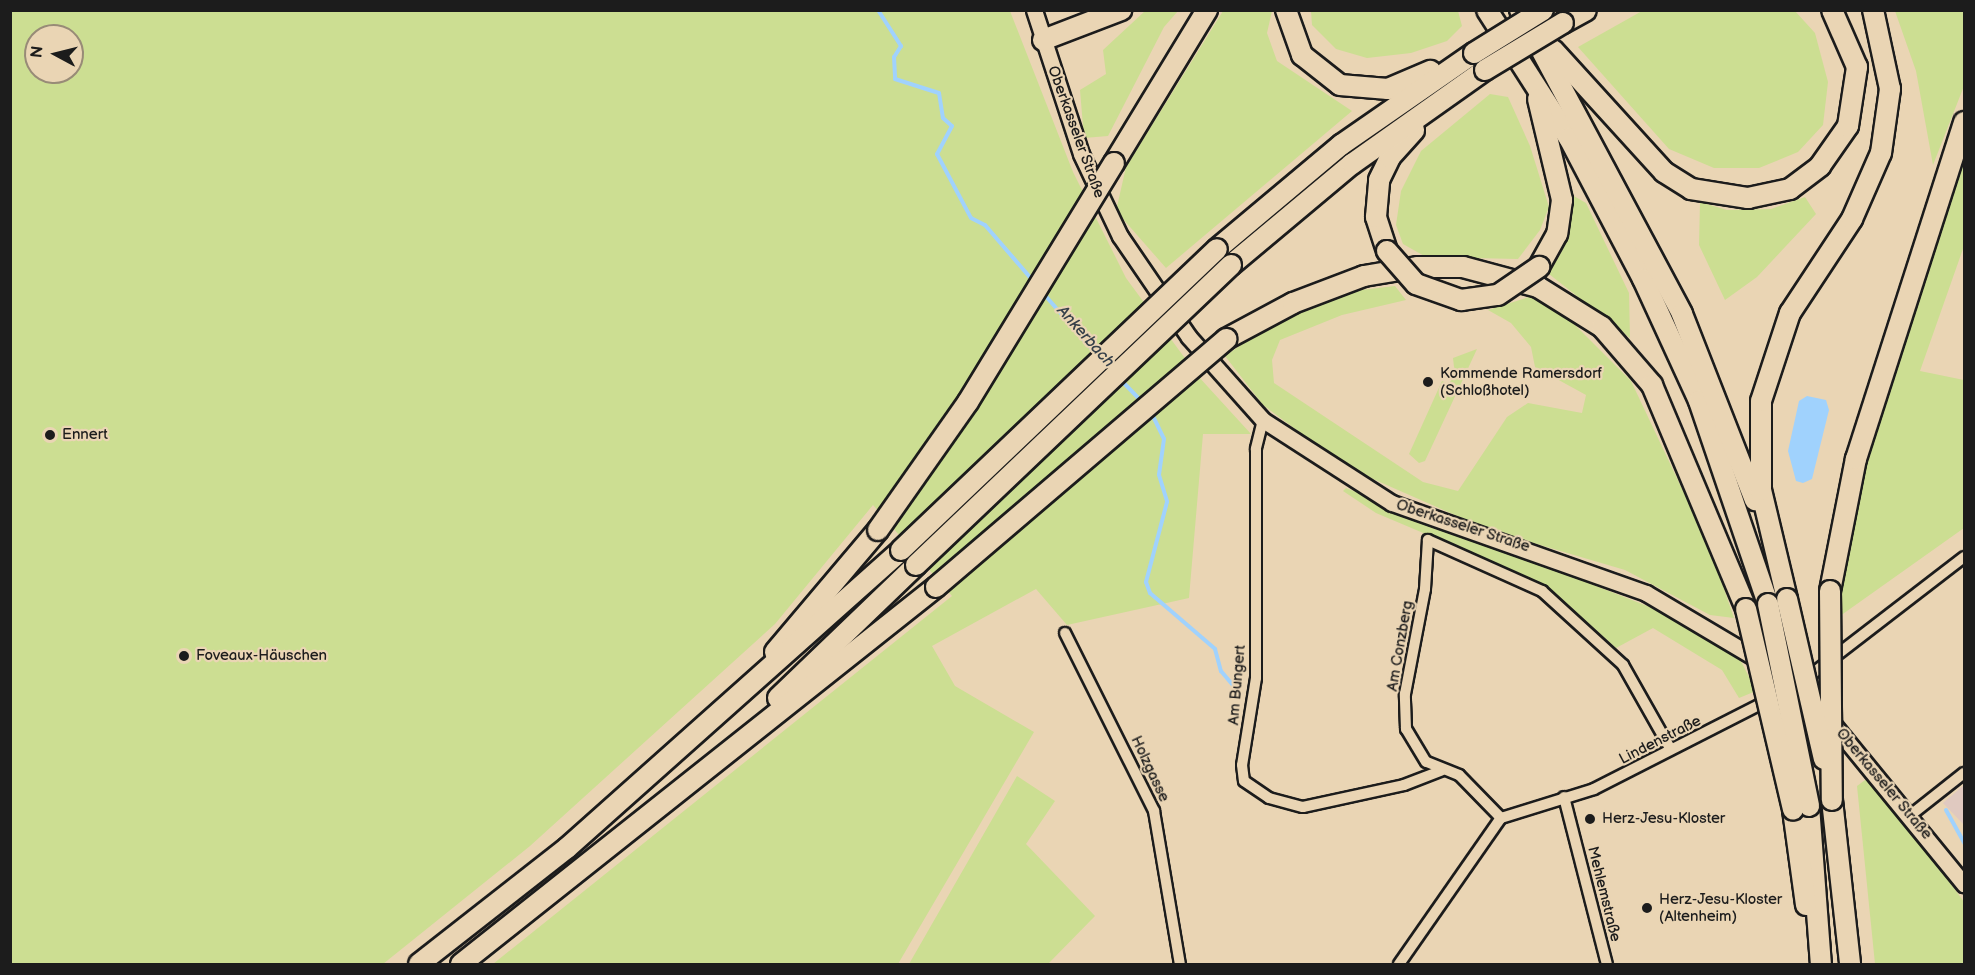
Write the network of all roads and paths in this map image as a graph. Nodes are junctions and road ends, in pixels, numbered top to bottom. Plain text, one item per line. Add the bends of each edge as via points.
1 (1034, 10) edge
2 (1121, 10) edge
3 (1207, 10) edge
4 (1286, 10) edge
5 (1487, 10) edge
6 (1520, 10) edge
7 (1543, 10) edge
8 (1586, 10) edge
9 (1832, 10) edge
10 (1873, 10) edge
11 (1533, 28) junction
12 (1043, 40) junction
13 (1474, 53) junction
14 (1534, 82) junction
15 (1455, 89) junction
16 (1965, 122) edge
17 (1263, 420) junction
18 (1774, 548) junction
19 (1965, 557) edge
20 (1778, 601) junction
21 (1065, 633) dead end
22 (1797, 685) junction
23 (716, 719) junction
24 (1670, 748) junction
25 (1441, 771) junction
26 (1965, 773) edge
27 (694, 779) junction
28 (1564, 797) junction
29 (1832, 800) junction
30 (1801, 808) junction
31 (1912, 814) junction
32 (1501, 818) junction
33 (1965, 884) edge
34 (419, 964) edge
35 (461, 964) edge
36 (1180, 964) edge
37 (1399, 964) edge
38 (1607, 964) edge
39 (1813, 964) edge
40 (1821, 964) edge
41 (1850, 964) edge

1 - 12 street, Oberkasseler Straße
2 - 12 highway
3 - 23 highway, bridge via 968,402 878,530
4 - 13 highway via 1296,45 1310,65 1352,88 1400,85
5 - 14 highway
6 - 11 highway
7 - 13 highway, bridge
8 - 15 highway, bridge
9 - 11 highway via 1857,67 1848,126 1820,166 1790,189 1748,198 1691,189 1664,172
10 - 18 highway via 1890,89 1881,153 1857,211 1790,313 1761,401 1759,469
11 - 18 highway via 1682,314
12 - 17 street, Oberkasseler Straße via 1081,154 1120,236 1189,337
13 - 23 highway, bridge via 1341,145 1217,249 901,550
14 - 15 highway, bridge via 1562,200 1557,234 1539,267 1498,295 1461,300 1416,284 1387,251 1375,205 1384,168
14 - 20 highway via 1643,279
15 - 27 highway, bridge via 1352,164 1231,265
16 - 29 highway, bridge via 1856,459 1830,591
17 - 22 street, Oberkasseler Straße via 1392,503 1646,593
17 - 25 street, Am Bungert via 1256,449 1256,678 1242,765 1244,781 1269,798 1303,807 1394,788
18 - 20 highway
19 - 22 street, Lindenstraße
20 - 29 highway, bridge
20 - 30 highway, bridge
21 - 36 street, Holzgasse via 1154,811
22 - 24 street, Lindenstraße
22 - 31 street, Oberkasseler Straße
23 - 34 highway via 567,848
24 - 25 street, Am Conzberg via 1623,665 1559,605 1542,591 1428,540 1404,714 1413,746
24 - 28 street, Lindenstraße via 1594,789
25 - 32 street, Am Conzberg via 1460,775
26 - 31 street
27 - 30 highway, bridge via 936,587 1226,339 1319,291 1375,274 1463,267 1538,287 1602,327 1652,385 1746,609
27 - 35 highway
28 - 32 street, Lindenstraße
28 - 38 street, Mehlemstraße
29 - 41 highway
30 - 39 highway
30 - 40 highway
31 - 33 street, Oberkasseler Straße
32 - 37 street

